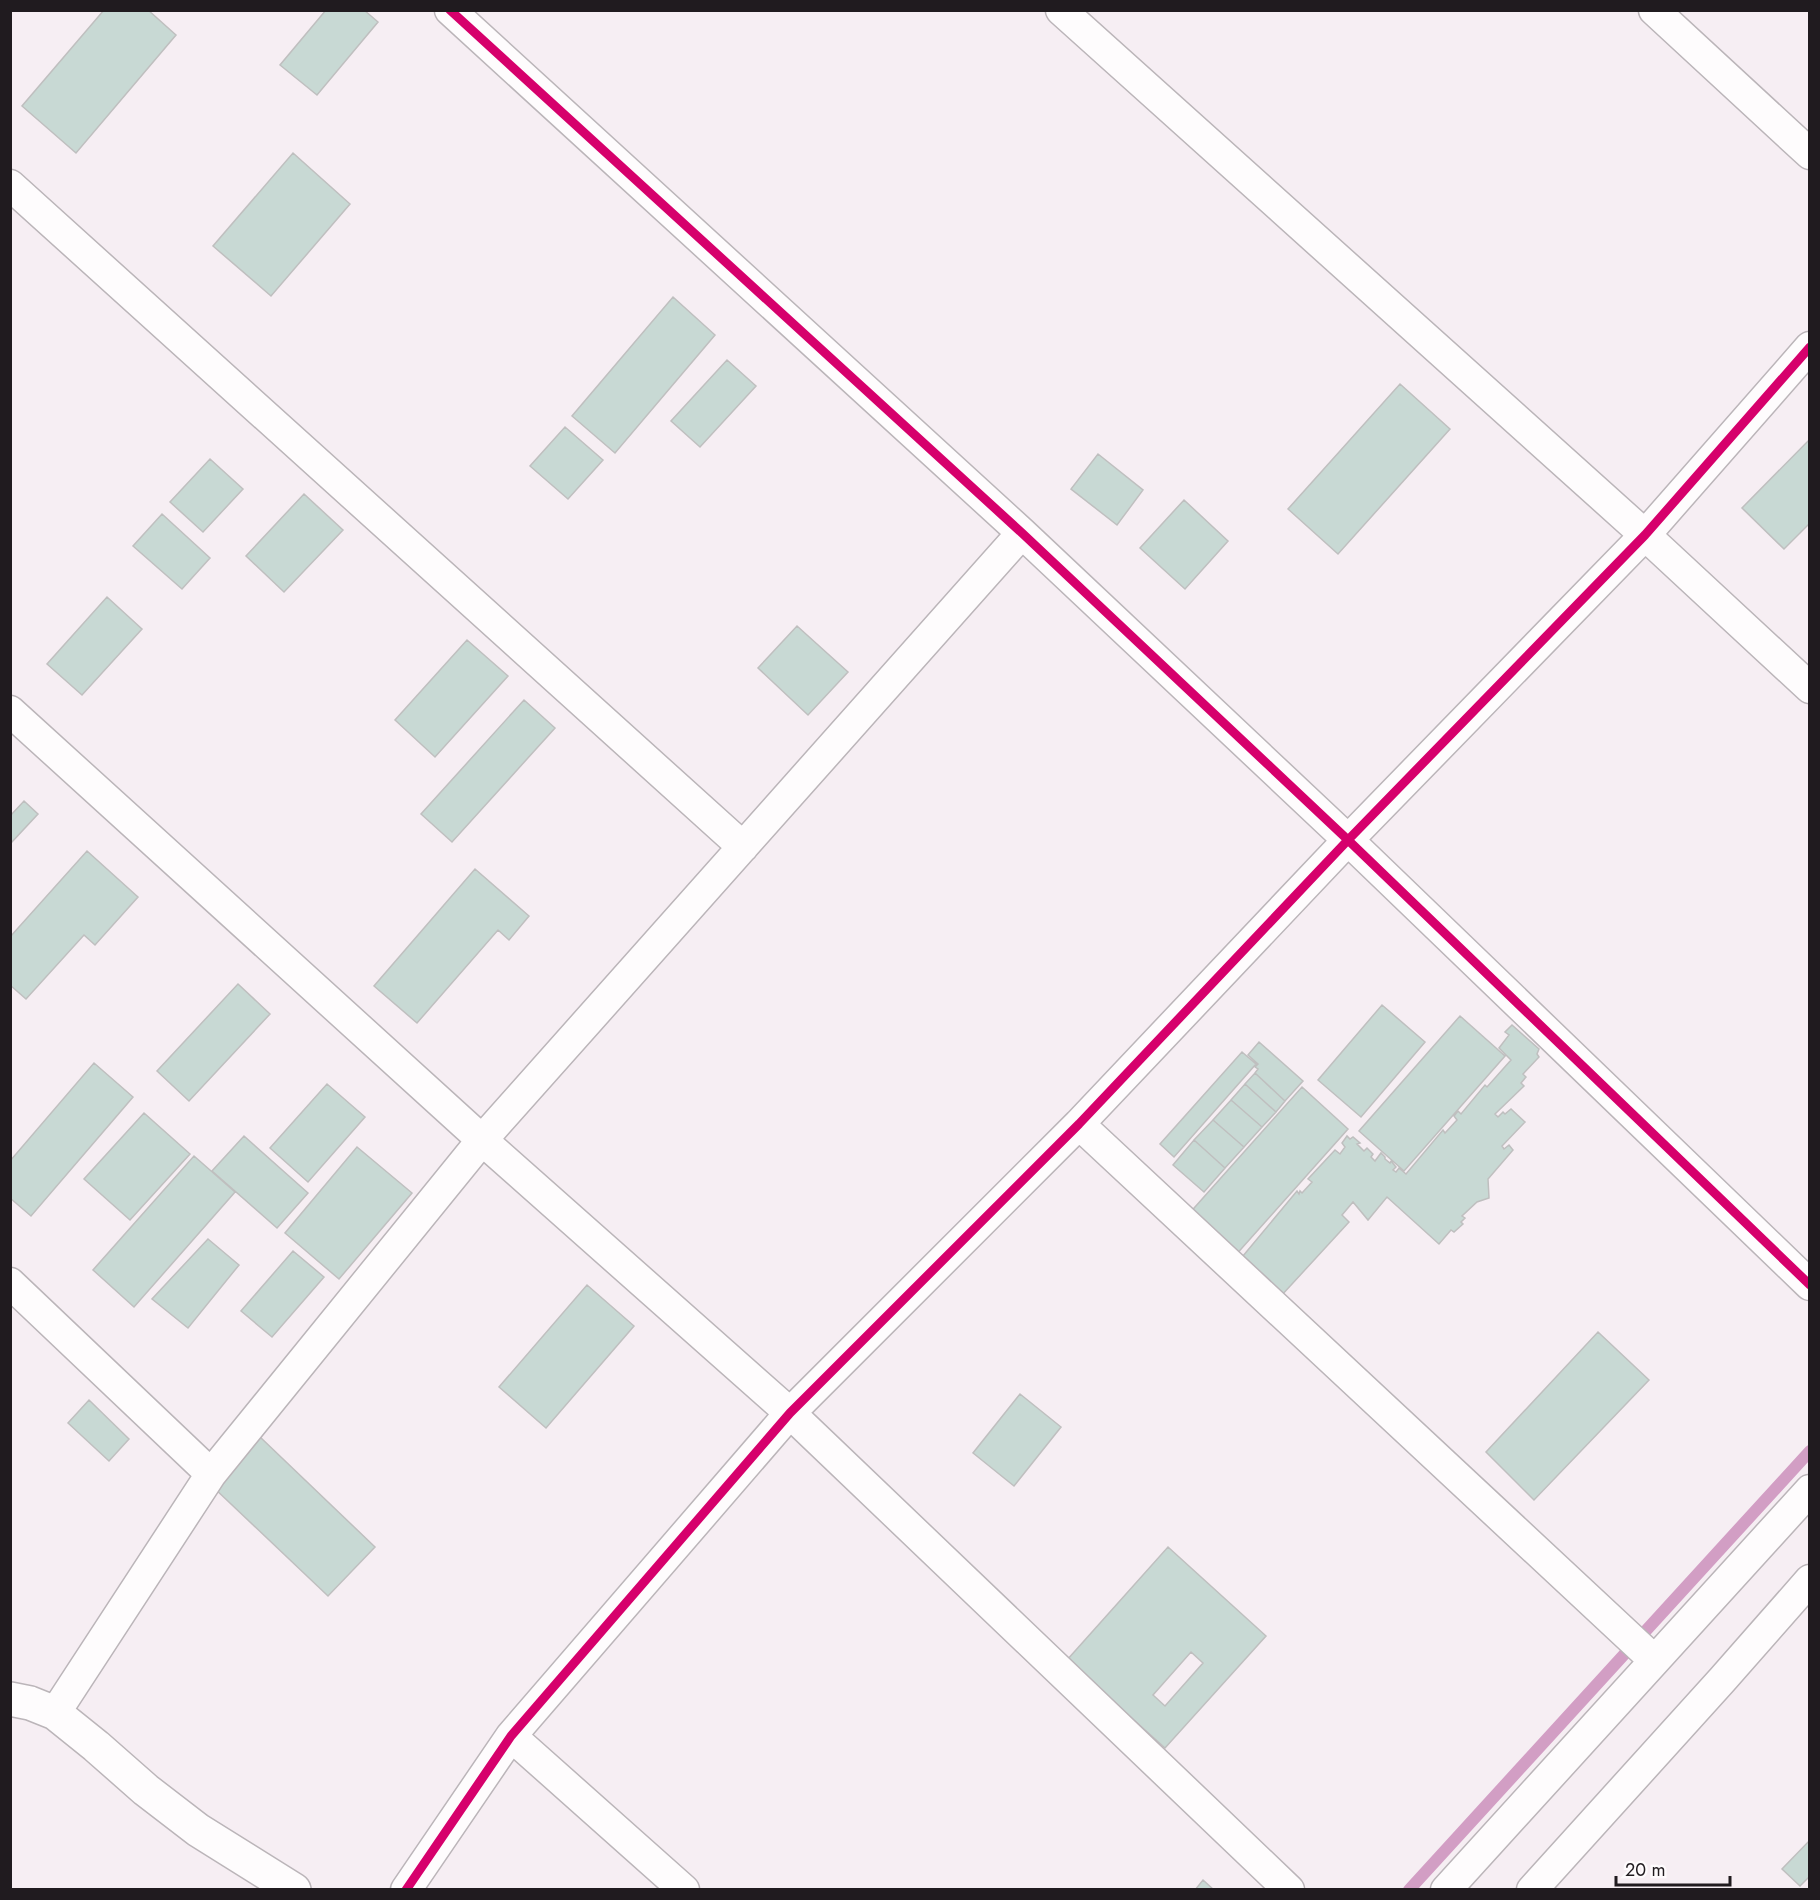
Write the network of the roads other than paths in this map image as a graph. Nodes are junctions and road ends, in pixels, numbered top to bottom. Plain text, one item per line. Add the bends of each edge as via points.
1 (450, 10) edge
2 (1061, 10) edge
3 (1654, 10) edge
4 (1809, 154) edge
5 (10, 185) edge
6 (1809, 346) edge
7 (1022, 533) junction
8 (1645, 535) junction
9 (1809, 688) edge
10 (10, 711) edge
11 (1348, 840) junction
12 (743, 847) junction
13 (1079, 1125) junction
14 (482, 1140) junction
15 (10, 1283) edge
16 (1809, 1285) edge
17 (790, 1413) junction
18 (211, 1474) junction
19 (1809, 1490) edge
20 (1809, 1580) edge
21 (1654, 1660) junction
22 (10, 1699) edge
23 (55, 1713) junction
24 (511, 1736) junction
25 (294, 1890) edge
26 (406, 1890) edge
27 (684, 1890) edge
28 (1289, 1890) edge
29 (1446, 1890) edge
30 (1532, 1890) edge

1 - 7 street
2 - 8 street
3 - 4 street
5 - 12 street
6 - 8 street
7 - 11 street
7 - 12 street
8 - 9 street
8 - 11 street
10 - 14 street
11 - 13 street
11 - 16 street
12 - 14 street
13 - 17 street
13 - 21 street
14 - 17 street
14 - 18 street
15 - 18 street
17 - 24 street
17 - 28 street
18 - 23 street
19 - 21 street
20 - 30 street
21 - 29 street
22 - 23 street
23 - 25 street via 198,1830
24 - 26 street
24 - 27 street

